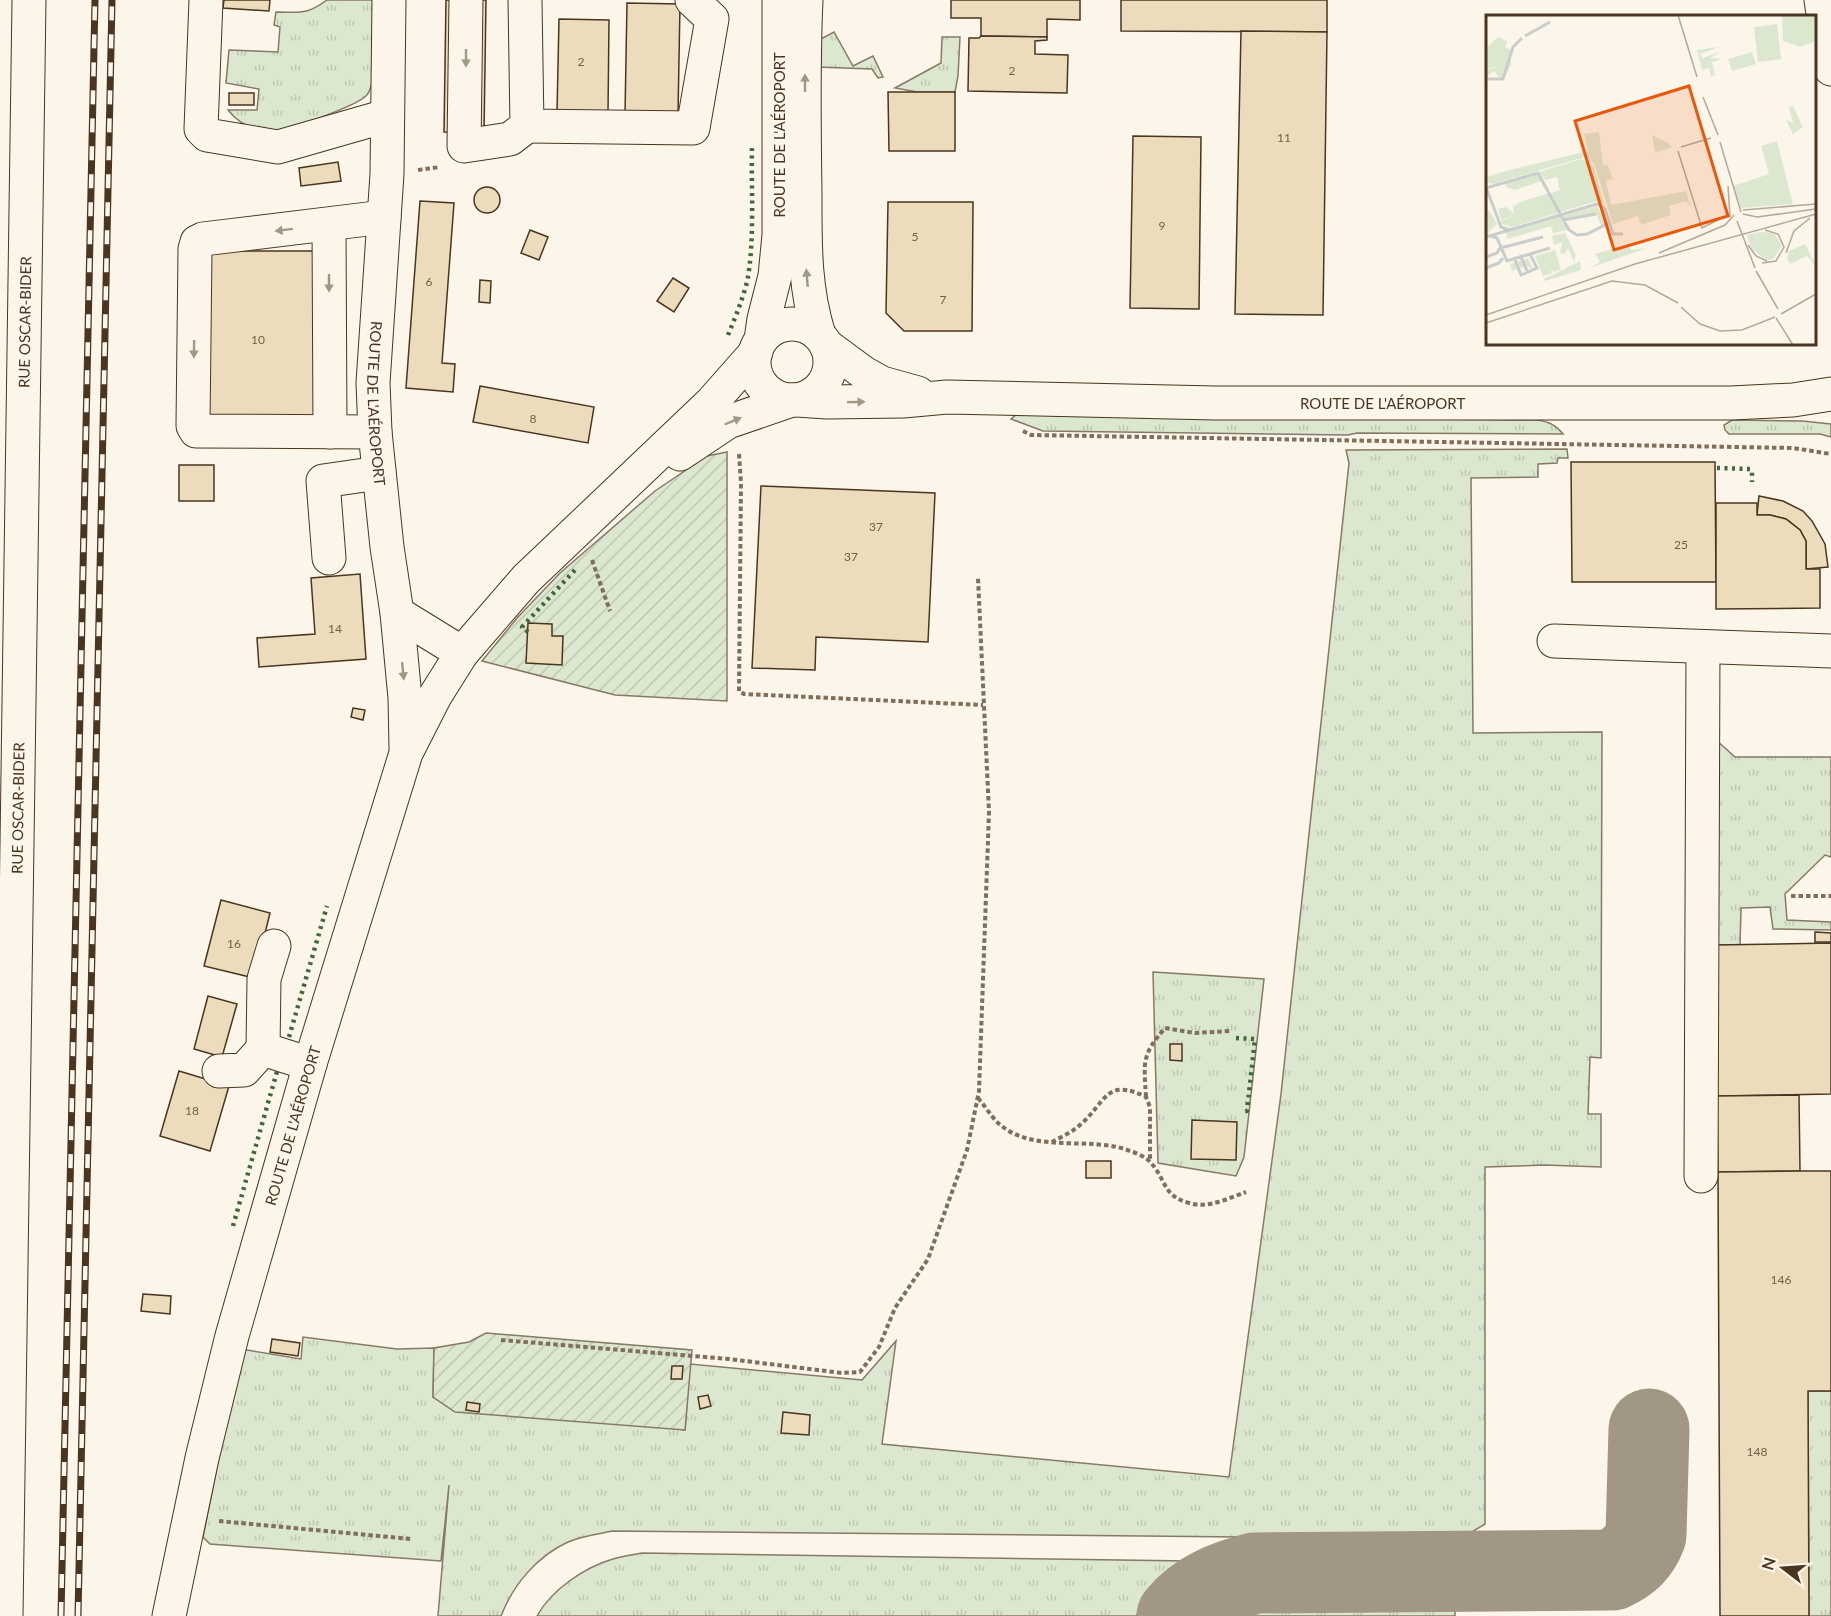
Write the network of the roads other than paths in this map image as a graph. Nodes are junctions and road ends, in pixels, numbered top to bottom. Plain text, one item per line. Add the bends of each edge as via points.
1 (29, 0) edge
2 (206, 0) edge
3 (389, 0) edge
4 (466, 0) edge
5 (525, 0) edge
6 (692, 0) edge
7 (779, 0) edge
8 (806, 0) edge
9 (1821, 0) edge
10 (1831, 69) edge
11 (386, 116) junction
12 (527, 126) junction
13 (384, 217) junction
14 (329, 225) junction
15 (823, 340) junction
16 (759, 346) junction
17 (1831, 394) edge
18 (934, 398) junction
19 (795, 400) junction
20 (330, 432) junction
21 (375, 432) junction
22 (380, 473) junction
23 (614, 498) junction
24 (329, 558) dead end
25 (397, 613) junction
26 (1554, 641) dead end
27 (1703, 647) junction
28 (1831, 651) edge
29 (462, 653) junction
30 (406, 753) junction
31 (274, 946) dead end
32 (263, 1049) junction
33 (310, 1064) junction
34 (219, 1071) dead end
35 (1701, 1176) dead end
36 (3, 1484) edge
37 (6, 1616) edge
38 (169, 1616) edge

1 - 36 street, RUE OSCAR-BIDER
2 - 11 street via 201,129 207,135 278,147
3 - 11 street, ROUTE DE L'AÉROPORT
4 -> 12 street via 464,146 510,139
5 - 12 street
6 - 12 street via 712,19 693,128
7 - 16 street, ROUTE DE L'AÉROPORT via 778,235 775,276
15 -> 8 street, ROUTE DE L'AÉROPORT via 812,312 807,279
9 - 10 street
11 - 13 street, ROUTE DE L'AÉROPORT
13 - 14 street
13 - 21 street, ROUTE DE L'AÉROPORT via 373,383
14 -> 20 street
14 -> 20 street via 197,242 193,426 202,432
15 - 16 street via 810,328 789,324 769,333
15 - 18 street, ROUTE DE L'AÉROPORT via 882,383
15 - 19 street via 830,356 826,380 809,396
16 - 19 street via 754,364 762,385 770,393
16 - 23 street, ROUTE DE L'AÉROPORT via 711,403
17 - 18 street, ROUTE DE L'AÉROPORT via 1731,403 1215,403
19 -> 18 street, ROUTE DE L'AÉROPORT
23 -> 19 street, ROUTE DE L'AÉROPORT via 728,422
20 - 21 street
21 - 22 street, ROUTE DE L'AÉROPORT
22 - 24 street via 324,481
22 - 25 street, ROUTE DE L'AÉROPORT
23 - 29 street, ROUTE DE L'AÉROPORT via 526,579
25 - 29 street
25 -> 30 street, ROUTE DE L'AÉROPORT
26 - 27 street
27 - 28 street
27 - 35 street
29 - 30 street, ROUTE DE L'AÉROPORT
30 - 33 street, ROUTE DE L'AÉROPORT
31 - 32 street via 264,979
32 - 33 street
32 - 34 street via 244,1070
33 - 38 street, ROUTE DE L'AÉROPORT via 232,1336
36 - 37 street, RUE OSCAR-BIDER

